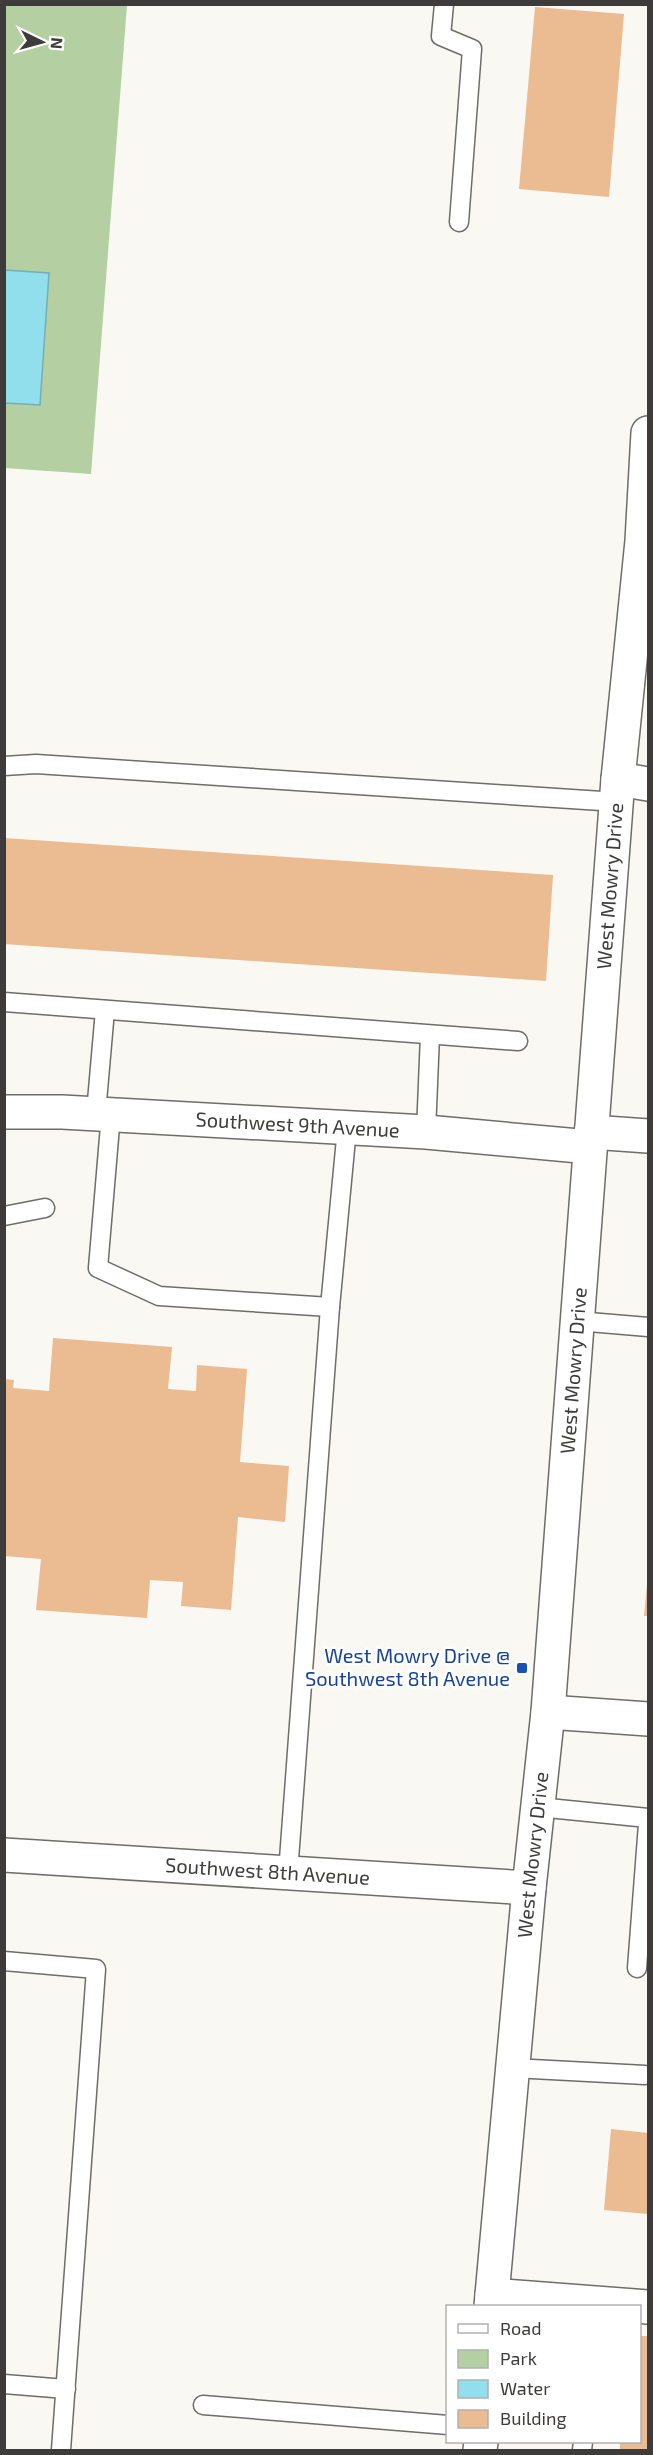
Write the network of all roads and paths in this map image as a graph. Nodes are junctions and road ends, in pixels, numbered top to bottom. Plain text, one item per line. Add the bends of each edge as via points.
1 (444, 4) edge
2 (459, 222) dead end
3 (648, 433) edge
4 (646, 520) edge
5 (4, 766) edge
6 (628, 788) edge
7 (4, 1002) edge
8 (105, 1010) junction
9 (430, 1035) junction
10 (518, 1041) dead end
11 (4, 1112) edge
12 (104, 1114) junction
13 (347, 1128) junction
14 (426, 1132) junction
15 (648, 1136) edge
16 (591, 1140) junction
17 (45, 1208) dead end
18 (4, 1216) edge
19 (330, 1307) junction
20 (577, 1321) junction
21 (648, 1327) edge
22 (548, 1712) junction
23 (648, 1719) edge
24 (538, 1807) junction
25 (648, 1818) edge
26 (648, 1824) edge
27 (4, 1855) edge
28 (288, 1873) junction
29 (529, 1888) junction
30 (4, 1961) edge
31 (636, 1968) dead end
32 (513, 2068) junction
33 (645, 2075) dead end
34 (491, 2301) edge
35 (596, 2305) edge
36 (4, 2384) edge
37 (66, 2389) junction
38 (203, 2406) dead end
39 (446, 2425) edge
40 (61, 2451) edge

1 - 2 lane via 441,36 472,48
3 - 4 street, West Mowry Drive
4 - 6 street, West Mowry Drive
5 - 6 lane via 36,764
6 - 16 street, West Mowry Drive
7 - 8 lane
8 - 9 lane
8 - 12 lane
9 - 10 lane
9 - 14 lane
11 - 12 street, Southwest 9th Avenue
12 - 13 street, Southwest 9th Avenue
12 - 19 lane via 98,1268 159,1296
13 - 14 street, Southwest 9th Avenue
13 - 19 lane
14 - 16 street, Southwest 9th Avenue
15 - 16 street, Southwest 9th Avenue
16 - 20 street, West Mowry Drive
17 - 18 lane
19 - 28 lane
20 - 21 lane
20 - 22 street, West Mowry Drive
22 - 23 street
22 - 24 street, West Mowry Drive
24 - 25 lane
24 - 29 street, West Mowry Drive
26 - 31 lane
27 - 28 street, Southwest 8th Avenue
28 - 29 street, Southwest 8th Avenue
29 - 32 street, West Mowry Drive
30 - 37 lane via 96,1969
32 - 33 lane
32 - 34 street, West Mowry Drive
34 - 35 street
36 - 37 lane
37 - 40 lane
38 - 39 lane

